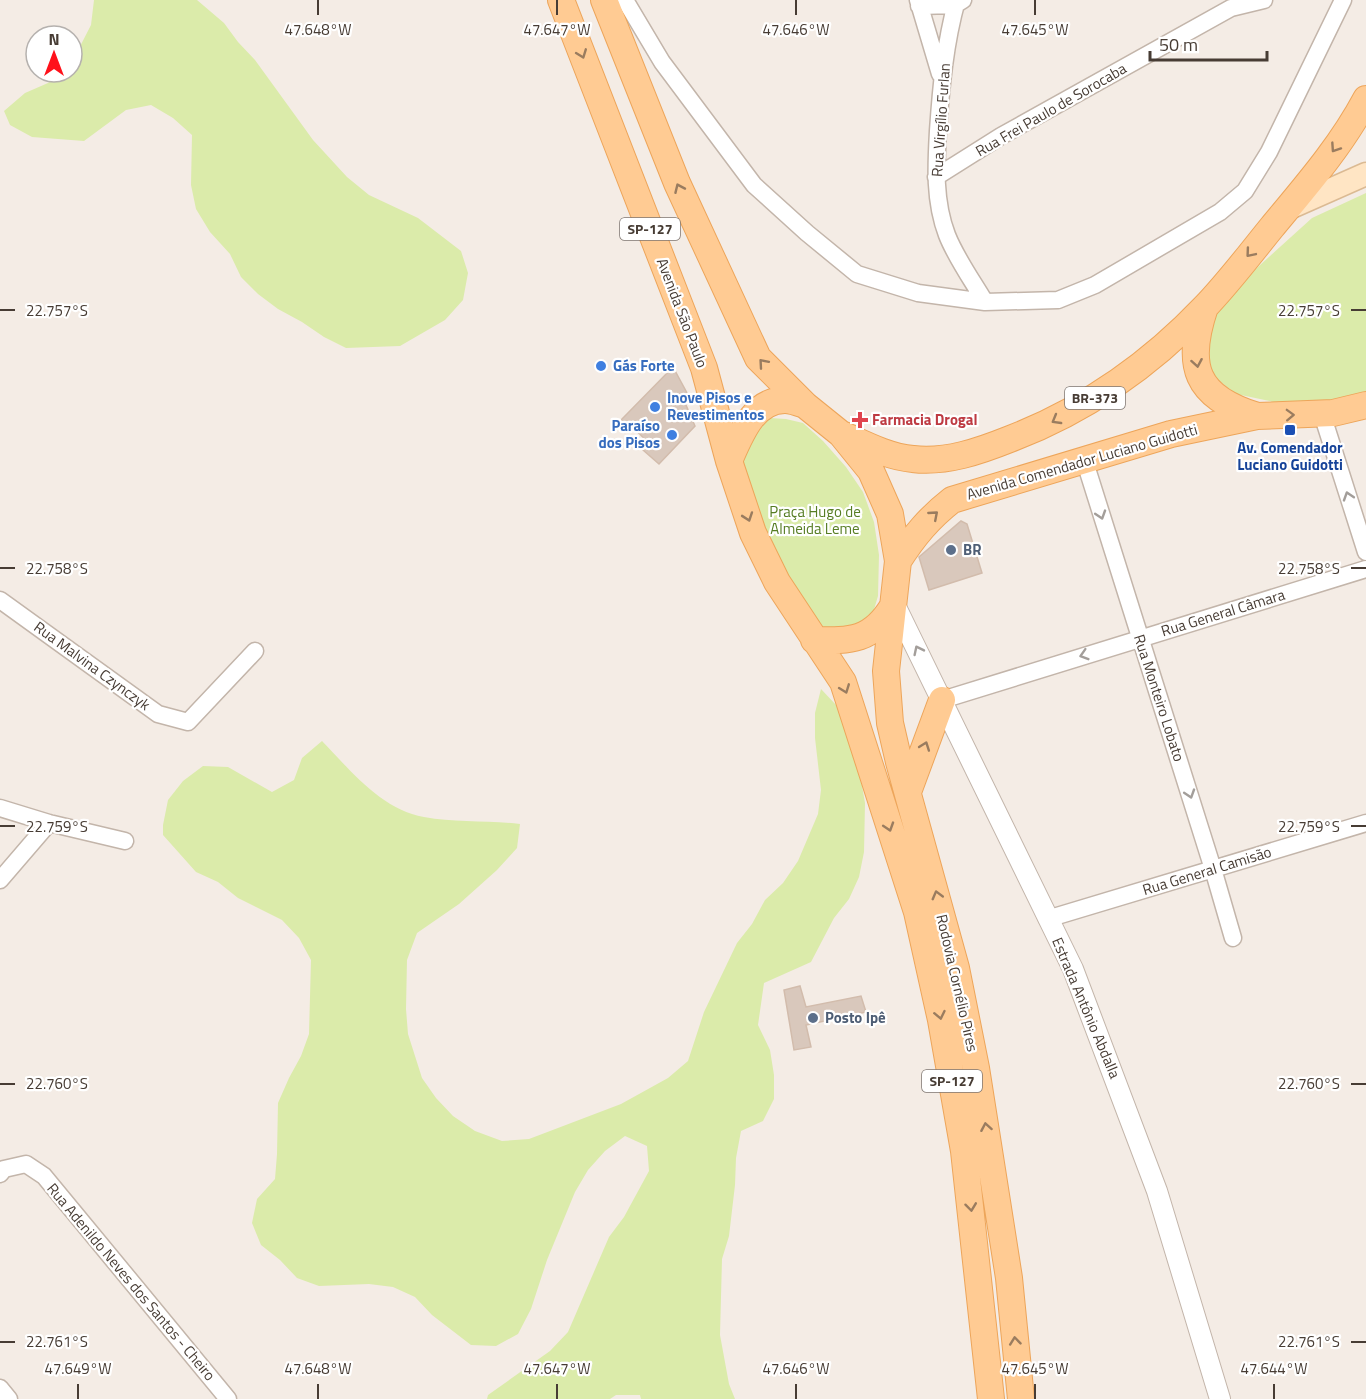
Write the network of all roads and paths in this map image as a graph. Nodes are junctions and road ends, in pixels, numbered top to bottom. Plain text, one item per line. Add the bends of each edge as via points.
1 (561, 0) edge
2 (604, 0) edge
3 (625, 0) edge
4 (1264, 0) edge
5 (1343, 0) edge
6 (958, 2) edge
7 (919, 3) edge
8 (941, 78) junction
9 (1366, 99) edge
10 (1366, 174) edge
11 (936, 177) junction
12 (1287, 208) junction
13 (985, 302) junction
14 (1206, 306) junction
15 (805, 405) junction
16 (1366, 405) edge
17 (1366, 413) edge
18 (1328, 414) junction
19 (1257, 416) junction
20 (842, 434) junction
21 (1084, 459) junction
22 (729, 461) junction
23 (1366, 552) edge
24 (898, 561) junction
25 (1366, 569) edge
26 (0, 600) edge
27 (893, 604) junction
28 (1140, 638) junction
29 (814, 640) junction
30 (255, 651) dead end
31 (942, 700) junction
32 (908, 792) junction
33 (0, 808) edge
34 (49, 823) junction
35 (1366, 823) edge
36 (125, 841) dead end
37 (1214, 869) junction
38 (0, 880) edge
39 (1047, 919) junction
40 (1233, 938) dead end
41 (0, 1174) edge
42 (0, 1388) edge
43 (9, 1399) edge
44 (228, 1399) edge
45 (991, 1399) edge
46 (1021, 1399) edge
47 (1220, 1399) edge

1 -> 22 main road, Avenida São Paulo / SP-127 via 704,368
15 -> 2 main road, SP-127 via 758,358 677,183
3 - 13 street via 662,62 754,185 807,233 857,274 918,293
4 - 11 street, Rua Frei Paulo de Sorocaba via 1231,8 1000,136
5 - 13 street via 1269,152 1245,191 1220,212 1095,285 1058,300
6 - 7 street
6 - 8 street, Rua Virgílio Furlan
7 - 8 street
8 - 11 street, Rua Virgílio Furlan
9 -> 12 main road, BR-373 via 1319,171
10 - 12 main road
11 - 13 street, Rua Virgílio Furlan via 947,235
12 -> 14 main road, BR-373
14 -> 19 main road via 1197,331 1196,369 1214,394
14 -> 20 main road, BR-373 via 1158,352 1107,391 1047,425 986,449 946,458 913,459 882,452
15 - 20 main road, SP-127
15 - 22 main road via 786,400 767,404 752,417
16 - 18 main road
17 - 18 main road, Avenida Comendador Luciano Guidotti
19 -> 18 main road, Avenida Comendador Luciano Guidotti
23 -> 18 street
19 - 21 main road, Avenida Comendador Luciano Guidotti via 1171,434
20 - 24 main road, SP-127 via 871,471 890,514
24 -> 21 main road, Avenida Comendador Luciano Guidotti via 920,529 952,500
21 -> 28 street, Rua Monteiro Lobato
22 -> 29 main road, SP-127 via 753,533 777,582
24 - 27 main road, SP-127
25 - 28 street, Rua General Câmara
26 - 30 street, Rua Malvina Czynczyk via 159,714 188,722
27 - 29 main road via 884,622 857,639
31 -> 27 street, Estrada Antônio Abdalla
27 - 32 main road, Rodovia Cornélio Pires / SP-127 via 886,671 891,723
28 -> 31 street, Rua General Câmara
28 -> 37 street, Rua Monteiro Lobato
29 -> 45 main road, Rodovia Cornélio Pires / SP-127 via 843,682 919,923 964,1151
32 -> 31 main road
31 - 39 street, Estrada Antônio Abdalla
46 -> 32 main road, Rodovia Cornélio Pires / SP-127 via 1009,1278 976,1068 956,968
33 - 34 street
34 - 36 street
34 - 38 street
35 - 37 street, Rua General Camisão
37 - 39 street, Rua General Camisão
37 - 40 street, Rua Monteiro Lobato
39 - 47 street, Estrada Antônio Abdalla via 1073,969 1157,1191
41 - 44 street, Rua Adenildo Neves dos Santos - Cheiro via 4,1169 26,1164 44,1176
42 - 43 street

